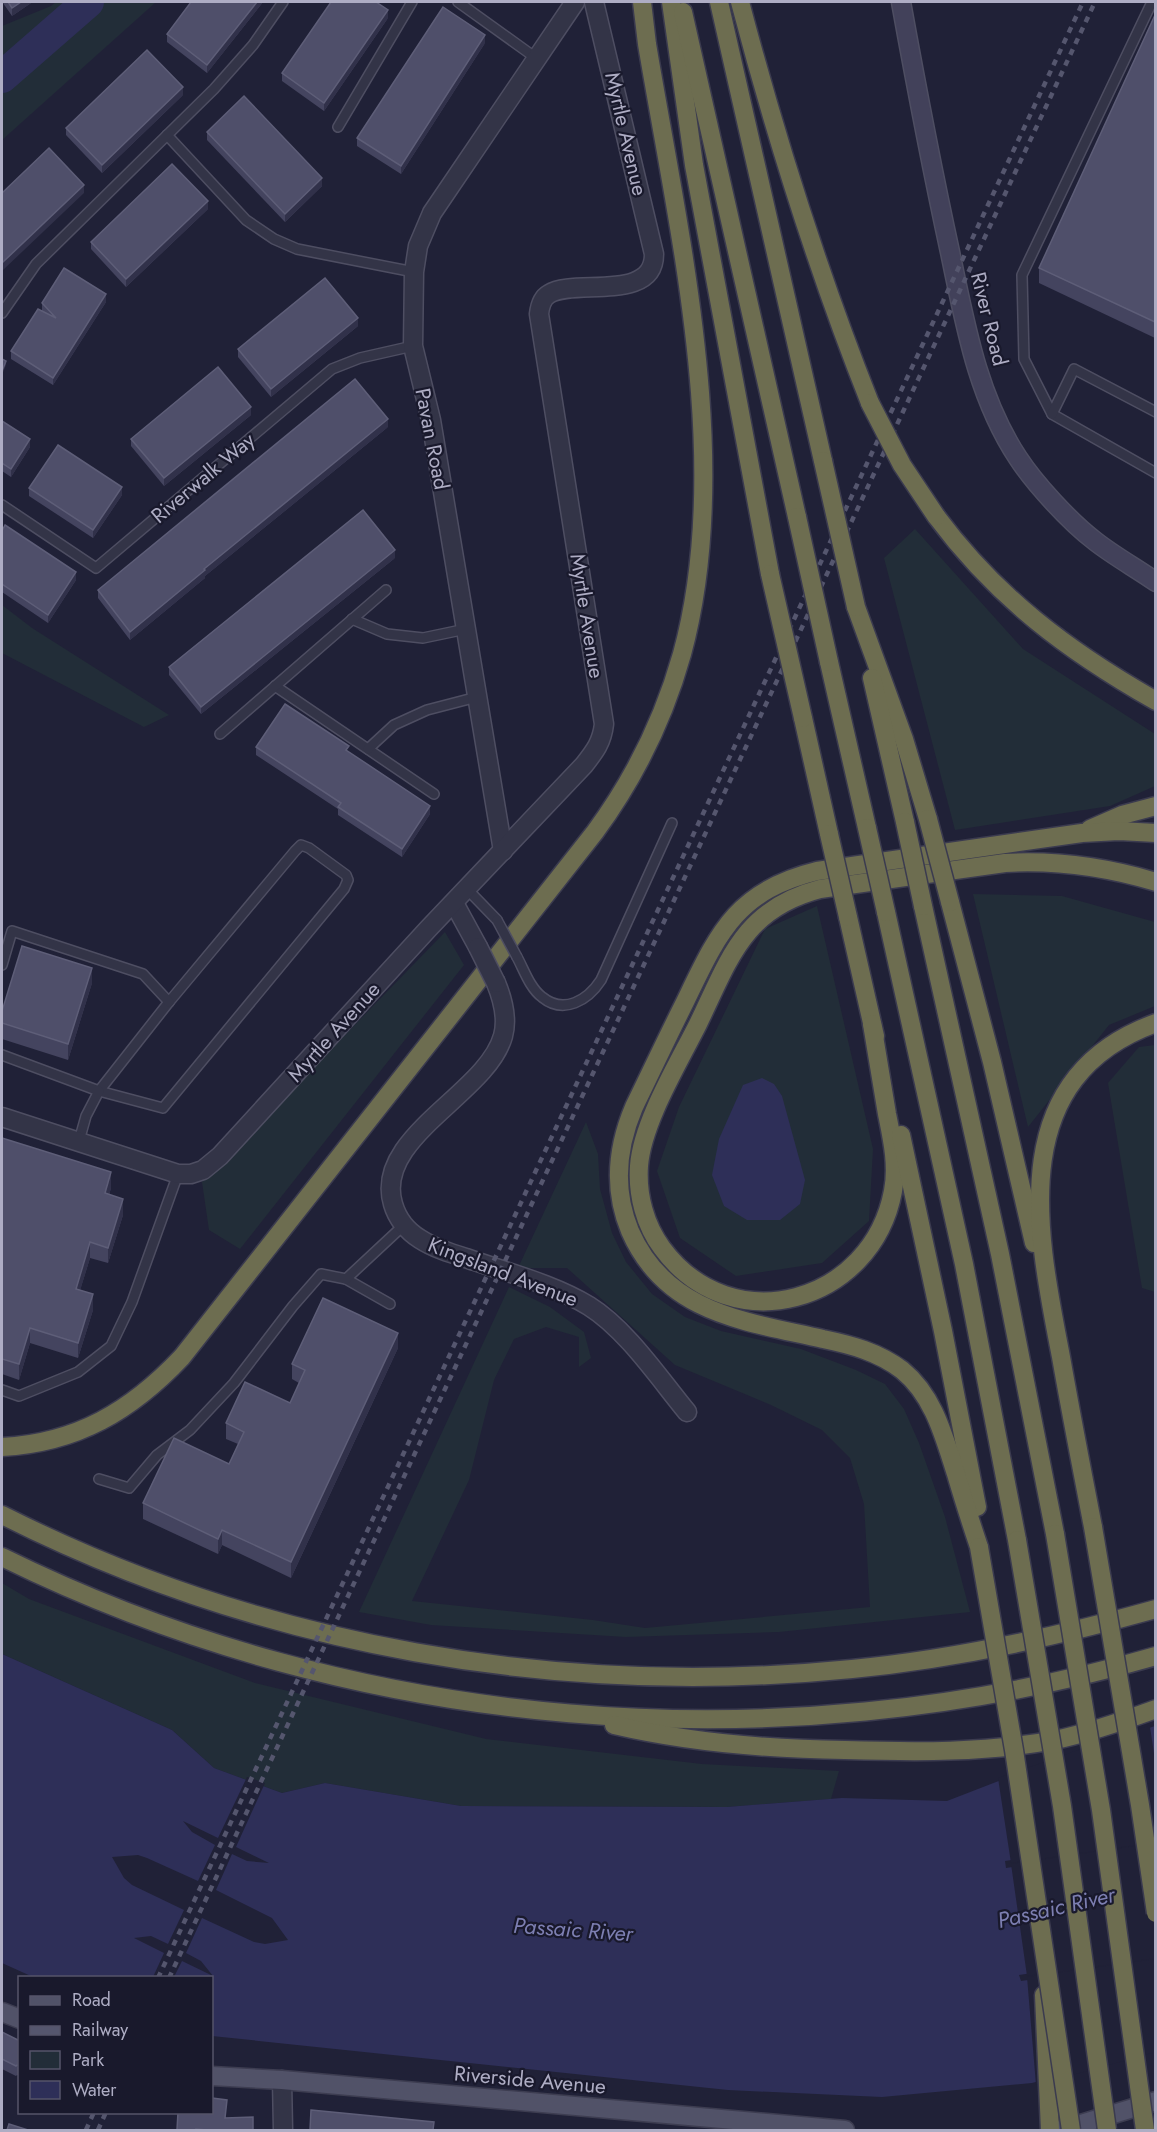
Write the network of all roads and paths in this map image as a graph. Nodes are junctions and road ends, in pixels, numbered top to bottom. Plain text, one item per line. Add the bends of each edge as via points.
1 (283, 2) edge
2 (412, 2) edge
3 (458, 2) edge
4 (575, 2) edge
5 (594, 2) edge
6 (642, 2) edge
7 (671, 2) edge
8 (680, 2) edge
9 (719, 2) edge
10 (740, 2) edge
11 (902, 2) edge
12 (1152, 2) edge
13 (536, 58) junction
14 (338, 127) dead end
15 (167, 135) junction
16 (414, 272) junction
17 (2, 313) edge
18 (413, 346) junction
19 (1155, 412) edge
20 (1052, 414) junction
21 (1155, 473) edge
22 (2, 504) edge
23 (1155, 582) edge
24 (386, 590) dead end
25 (856, 607) junction
26 (352, 619) junction
27 (466, 629) junction
28 (274, 686) junction
29 (477, 697) junction
30 (1155, 701) edge
31 (220, 734) dead end
32 (368, 749) junction
33 (434, 794) dead end
34 (1155, 806) edge
35 (672, 823) dead end
36 (1082, 833) junction
37 (1150, 834) edge
38 (503, 851) junction
39 (1155, 882) edge
40 (467, 889) junction
41 (454, 903) junction
42 (2, 964) edge
43 (169, 1002) junction
44 (1155, 1023) edge
45 (872, 1024) junction
46 (2, 1055) edge
47 (99, 1091) junction
48 (2, 1118) edge
49 (79, 1141) junction
50 (178, 1174) junction
51 (404, 1225) junction
52 (346, 1279) junction
53 (390, 1304) dead end
54 (1053, 1320) junction
55 (2, 1390) edge
56 (687, 1412) dead end
57 (2, 1447) edge
58 (99, 1479) dead end
59 (2, 1515) edge
60 (979, 1547) junction
61 (2, 1557) edge
62 (1155, 1598) edge
63 (1155, 1610) edge
64 (1074, 1631) junction
65 (1155, 1656) edge
66 (1155, 1709) edge
67 (575, 1714) junction
68 (1155, 1913) edge
69 (1042, 1934) junction
70 (2, 2012) edge
71 (18, 2018) edge
72 (213, 2076) edge
73 (282, 2080) junction
74 (1155, 2101) edge
75 (283, 2130) edge
76 (845, 2130) edge
77 (1050, 2130) edge
78 (1061, 2130) edge
79 (1071, 2130) edge
80 (1107, 2130) edge
81 (1145, 2130) edge

1 - 15 lane via 253,45
2 - 14 lane
3 - 13 lane
4 - 13 street, Pavan Road
5 - 38 street, Myrtle Avenue via 654,263 636,281 553,292 540,306 604,724 597,748
6 - 57 highway via 692,319 702,455 701,541 693,608 675,676 656,726 622,793 595,832 182,1357 142,1396 110,1417 59,1438
7 - 45 highway, bridge via 694,165 770,573
8 - 80 highway, bridge via 959,1243 1017,1540 1062,1806
9 - 25 highway, bridge
10 - 30 highway, bridge via 835,311 870,403 898,458 936,516 990,579 1036,622 1087,660
11 - 23 street, River Road via 925,135 969,342 987,401 1019,459 1043,489 1094,541
12 - 20 lane via 1022,275 1024,359
13 - 16 street, Pavan Road via 432,213 418,246
15 - 16 lane via 246,220 274,238 297,249
15 - 17 lane via 36,264
16 - 18 street, Pavan Road
18 - 22 lane, Riverwalk Way via 332,369 96,568
18 - 27 street, Pavan Road via 431,420
19 - 20 lane via 1074,369
20 - 21 lane
24 - 26 lane
25 - 54 highway, bridge via 904,739 928,819 987,1041
25 - 81 highway, bridge via 1000,1254 1055,1534 1101,1810
26 - 27 lane via 387,634 423,638
26 - 28 lane
27 - 29 street, Pavan Road
28 - 31 lane
28 - 32 lane
29 - 32 lane via 427,710 394,725
29 - 38 street, Pavan Road
32 - 33 lane
34 - 36 highway via 1122,815
35 - 40 lane, bridge via 601,980 593,992 573,1004 551,1003 541,996 497,920
36 - 37 highway
36 - 60 highway via 817,871 790,878 755,897 736,914 712,946 634,1107 621,1147 620,1194 628,1224 642,1253 675,1290 720,1314 864,1349 890,1362 914,1381 937,1419
38 - 40 street, Myrtle Avenue
39 - 45 highway via 1113,870 1054,862 1005,863 820,889 785,901 766,913 750,928 731,957 652,1117 640,1153 640,1191 647,1218 668,1255 687,1275 726,1295 753,1301 781,1301 807,1295 833,1282 867,1251 883,1224 895,1181
40 - 41 street, Myrtle Avenue
41 - 50 street, Myrtle Avenue via 220,1156 203,1170
41 - 51 street, Kingsland Avenue, bridge via 496,983 505,1024 494,1056 419,1134 396,1165 391,1198
42 - 43 lane via 12,931 142,974
43 - 47 lane
43 - 47 lane via 301,845 346,875 344,889 163,1108
44 - 54 highway via 1116,1042 1090,1063 1061,1101 1048,1131 1041,1168 1040,1206
45 - 60 highway via 918,1208 979,1518
46 - 47 lane
47 - 49 lane
48 - 49 street
49 - 50 street
50 - 55 lane via 132,1302 111,1346 78,1372 19,1396
51 - 52 lane
51 - 56 street, Kingsland Avenue via 430,1245 590,1306 627,1339
52 - 53 lane
52 - 58 lane via 321,1274 234,1383 190,1430 157,1455 129,1488
54 - 68 highway, bridge via 1093,1527
59 - 64 highway via 110,1564 260,1616 382,1646 517,1668 663,1677 791,1674 945,1656
60 - 69 highway, bridge
61 - 67 highway via 159,1624 291,1665 426,1695
62 - 64 highway
63 - 64 highway
65 - 67 highway via 997,1694 868,1712 723,1719
66 - 67 highway, bridge via 1056,1740 984,1749 921,1751 743,1746 670,1737
69 - 77 highway, bridge
69 - 79 highway, bridge
70 - 71 main road
72 - 73 main road, Riverside Avenue
73 - 75 street
73 - 76 main road, Riverside Avenue
74 - 78 main road

